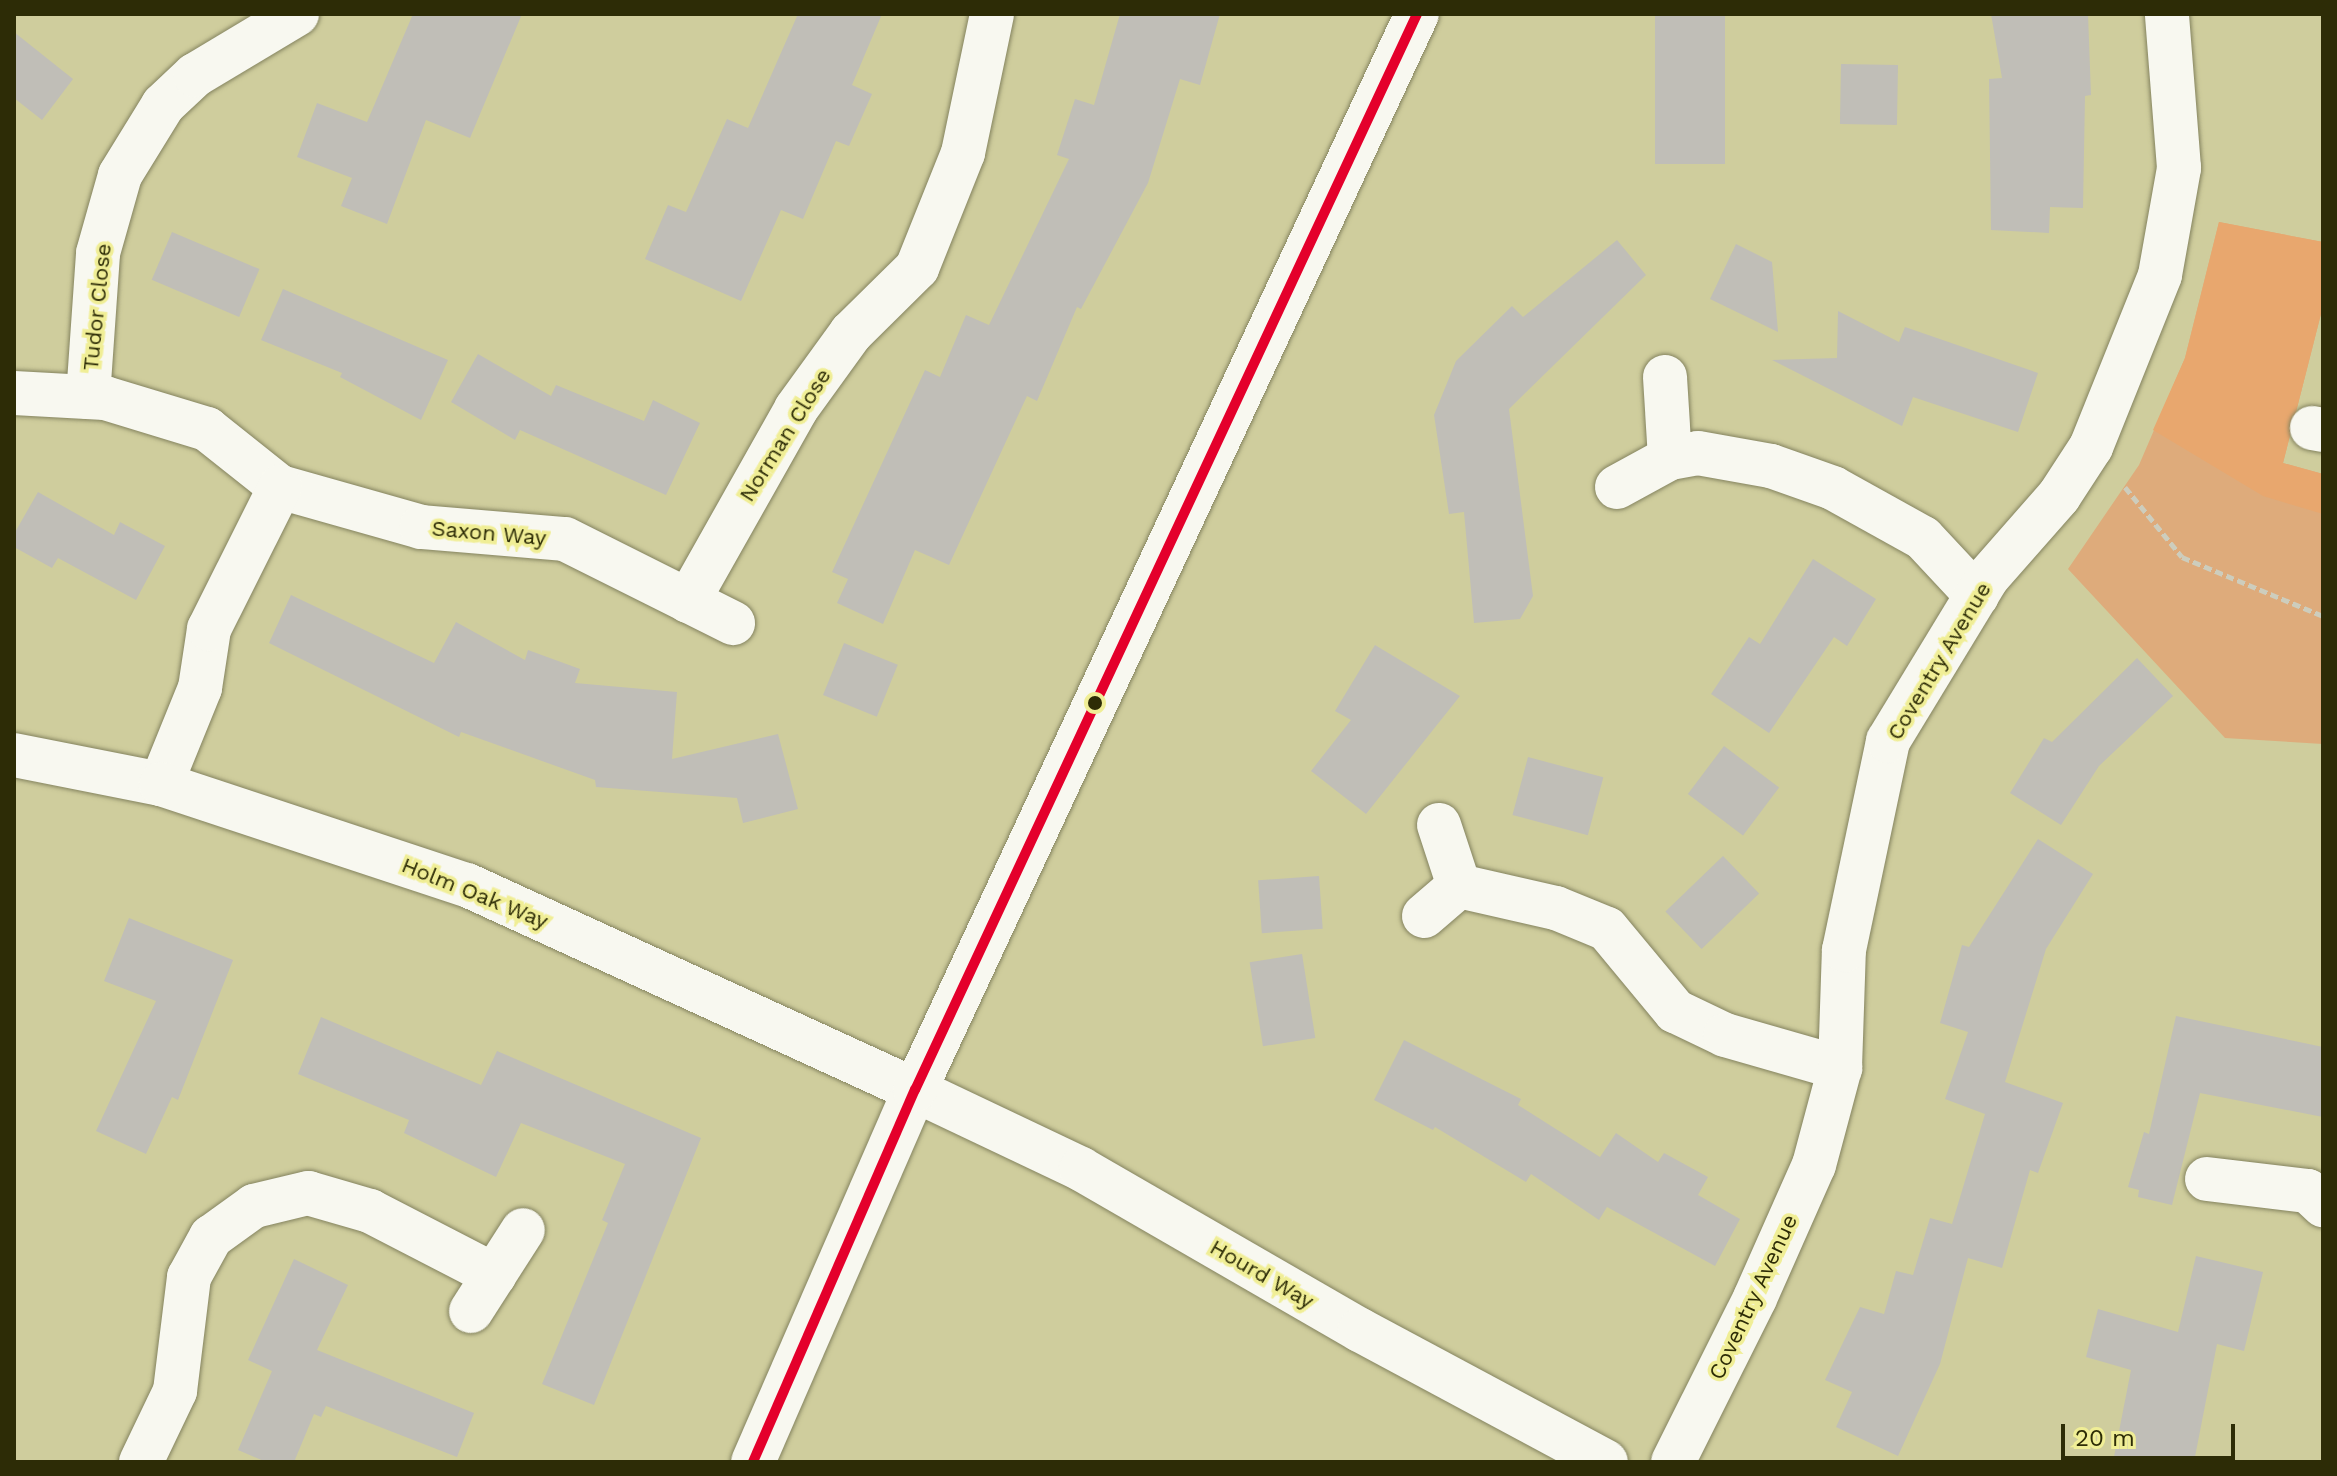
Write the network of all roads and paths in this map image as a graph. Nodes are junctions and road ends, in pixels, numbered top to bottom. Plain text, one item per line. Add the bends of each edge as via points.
1 (297, 14) edge
2 (992, 14) edge
3 (1417, 14) edge
4 (2167, 14) edge
5 (1665, 377) dead end
6 (14, 393) edge
7 (88, 397) junction
8 (2091, 447) junction
9 (1670, 458) junction
10 (280, 487) junction
11 (1617, 487) dead end
12 (1977, 596) junction
13 (688, 601) junction
14 (2323, 616) edge
15 (733, 623) dead end
16 (14, 755) edge
17 (161, 784) junction
18 (1439, 825) dead end
19 (1459, 886) junction
20 (1424, 916) dead end
21 (1840, 1068) junction
22 (915, 1090) junction
23 (2207, 1179) dead end
24 (2323, 1205) edge
25 (523, 1230) dead end
26 (494, 1275) junction
27 (471, 1311) dead end
28 (141, 1462) edge
29 (753, 1462) edge
30 (1606, 1462) edge
31 (1673, 1462) edge

1 - 7 street, Tudor Close via 195,75 163,105 120,175 98,253
2 - 13 street, Norman Close via 963,153 917,268 851,333 796,409
3 - 22 street
4 - 8 street, Coventry Avenue via 2179,168 2160,275
5 - 9 street
6 - 7 street, Saxon Way
7 - 10 street, Saxon Way via 207,429
8 - 12 street, Coventry Avenue via 2059,496
8 - 14 path via 2182,557
9 - 11 street
9 - 12 street via 1698,453 1771,466 1833,488 1923,538
10 - 13 street, Saxon Way via 421,527 565,539
10 - 17 street via 209,629 200,688
12 - 21 street, Coventry Avenue via 1888,741 1844,950
13 - 15 street, Saxon Way
16 - 17 street, Holm Oak Way
17 - 22 street, Holm Oak Way via 467,885
18 - 19 street
19 - 20 street
19 - 21 street via 1556,908 1607,929 1675,1011 1725,1035
21 - 31 street, Coventry Avenue via 1814,1165
22 - 29 street
22 - 30 street, Hourd Way via 1081,1169 1360,1330
23 - 24 street via 2308,1191
25 - 26 street
26 - 27 street
26 - 28 street via 370,1211 308,1193 254,1206 211,1237 189,1277 178,1332 175,1391

